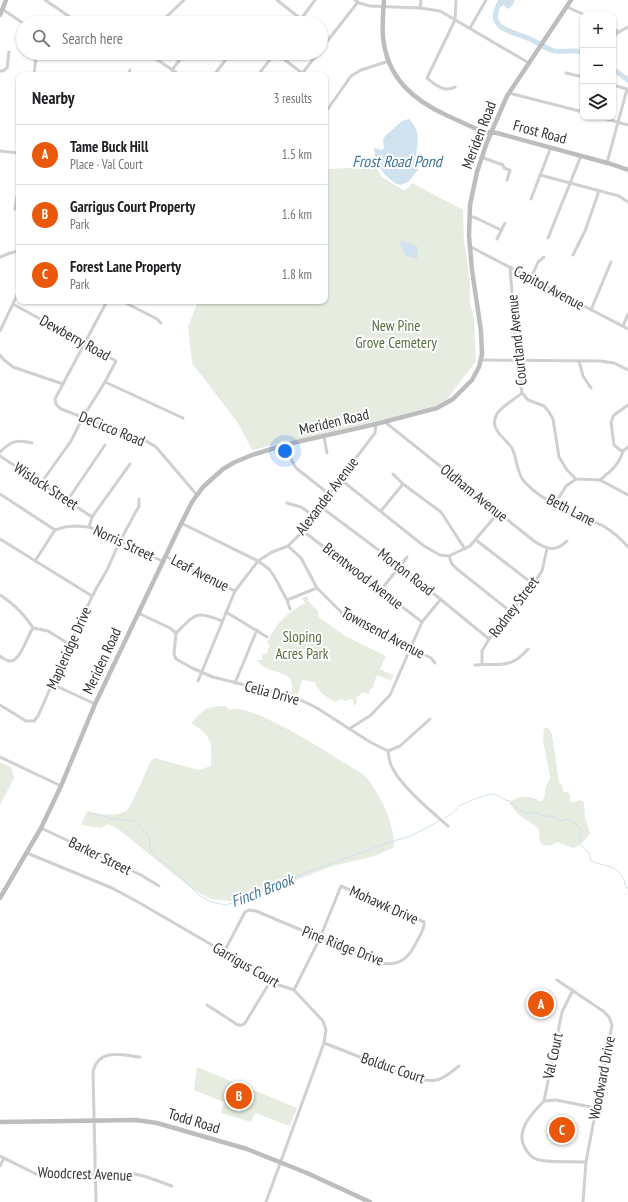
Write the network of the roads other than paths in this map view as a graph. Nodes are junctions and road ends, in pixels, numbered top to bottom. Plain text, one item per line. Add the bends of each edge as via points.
1 (6, 0) edge
2 (45, 0) edge
3 (184, 0) edge
4 (277, 0) edge
5 (315, 0) edge
6 (384, 0) edge
7 (421, 0) edge
8 (456, 0) edge
9 (486, 0) edge
10 (571, 0) edge
11 (356, 1) edge
12 (384, 6) junction
13 (566, 7) junction
14 (420, 8) junction
15 (2, 9) junction
16 (580, 13) edge
17 (0, 15) edge
18 (69, 16) edge
19 (167, 16) edge
20 (297, 16) edge
21 (303, 16) edge
22 (16, 18) edge
23 (455, 20) junction
24 (628, 27) edge
25 (470, 28) junction
26 (616, 30) edge
27 (619, 32) junction
28 (616, 36) edge
29 (328, 39) edge
30 (9, 52) dead end
31 (36, 60) edge
32 (157, 60) edge
33 (180, 60) edge
34 (226, 60) edge
35 (270, 60) edge
36 (285, 60) edge
37 (313, 60) edge
38 (389, 61) junction
39 (529, 63) junction
40 (172, 70) junction
41 (0, 71) edge
42 (34, 72) edge
43 (175, 72) edge
44 (216, 72) edge
45 (260, 72) edge
46 (300, 72) edge
47 (304, 72) edge
48 (566, 73) dead end
49 (580, 76) edge
50 (616, 86) edge
51 (455, 87) dead end
52 (627, 89) edge
53 (509, 93) junction
54 (328, 109) edge
55 (580, 111) edge
56 (611, 120) edge
57 (618, 122) junction
58 (628, 125) edge
59 (491, 132) junction
60 (551, 147) junction
61 (0, 151) edge
62 (16, 153) edge
63 (581, 156) junction
64 (482, 157) junction
65 (607, 163) junction
66 (628, 170) edge
67 (540, 175) junction
68 (507, 180) dead end
69 (569, 184) junction
70 (598, 191) junction
71 (531, 199) dead end
72 (628, 202) edge
73 (16, 203) edge
74 (15, 209) dead end
75 (469, 216) junction
76 (505, 223) dead end
77 (501, 230) junction
78 (548, 238) dead end
79 (497, 239) dead end
80 (470, 246) junction
81 (16, 252) edge
82 (573, 255) dead end
83 (0, 257) edge
84 (544, 257) dead end
85 (611, 262) dead end
86 (510, 267) junction
87 (531, 278) junction
88 (16, 298) edge
89 (13, 304) junction
90 (105, 304) edge
91 (128, 304) edge
92 (591, 310) junction
93 (628, 314) edge
94 (160, 323) dead end
95 (623, 326) junction
96 (628, 329) edge
97 (0, 331) edge
98 (85, 343) junction
99 (0, 355) edge
100 (481, 360) junction
101 (517, 361) junction
102 (579, 361) junction
103 (628, 370) edge
104 (105, 382) junction
105 (63, 384) junction
106 (591, 388) dead end
107 (522, 393) junction
108 (628, 405) edge
109 (83, 417) junction
110 (183, 418) dead end
111 (385, 422) junction
112 (376, 424) junction
113 (324, 437) junction
114 (32, 443) dead end
115 (288, 444) junction
116 (105, 445) dead end
117 (628, 447) edge
118 (623, 451) junction
119 (0, 452) edge
120 (327, 453) dead end
121 (0, 456) edge
122 (130, 464) dead end
123 (393, 474) dead end
124 (576, 478) junction
125 (340, 479) junction
126 (600, 480) junction
127 (41, 483) junction
128 (403, 484) junction
129 (0, 494) edge
130 (329, 494) junction
131 (196, 495) junction
132 (628, 495) edge
133 (139, 499) dead end
134 (67, 501) junction
135 (287, 502) dead end
136 (555, 504) junction
137 (321, 507) junction
138 (381, 511) junction
139 (498, 513) junction
140 (314, 516) junction
141 (92, 517) junction
142 (181, 523) junction
143 (89, 527) junction
144 (55, 530) junction
145 (303, 531) junction
146 (0, 539) edge
147 (476, 540) junction
148 (120, 541) junction
149 (567, 541) dead end
150 (288, 546) junction
151 (628, 546) edge
152 (465, 549) junction
153 (547, 549) junction
154 (165, 556) junction
155 (449, 556) junction
156 (407, 557) dead end
157 (35, 561) junction
158 (162, 561) junction
159 (258, 561) junction
160 (400, 566) junction
161 (533, 584) junction
162 (317, 588) junction
163 (381, 590) junction
164 (235, 591) junction
165 (0, 595) edge
166 (92, 596) junction
167 (441, 599) junction
168 (287, 600) junction
169 (290, 609) dead end
170 (226, 612) junction
171 (511, 612) junction
172 (138, 613) junction
173 (222, 622) junction
174 (422, 622) junction
175 (33, 628) junction
176 (257, 630) junction
177 (176, 633) junction
178 (267, 637) dead end
179 (489, 639) junction
180 (69, 644) junction
181 (410, 647) junction
182 (528, 649) dead end
183 (0, 656) edge
184 (435, 664) dead end
185 (482, 664) junction
186 (475, 665) dead end
187 (202, 672) junction
188 (198, 681) dead end
189 (235, 683) junction
190 (52, 684) junction
191 (95, 704) junction
192 (0, 705) edge
193 (430, 719) dead end
194 (349, 728) junction
195 (388, 751) junction
196 (0, 757) edge
197 (61, 786) junction
198 (448, 826) dead end
199 (41, 828) junction
200 (27, 853) junction
201 (159, 886) dead end
202 (0, 898) edge
203 (424, 926) joint
204 (320, 938) junction
205 (224, 952) junction
206 (557, 980) dead end
207 (270, 982) junction
208 (294, 990) junction
209 (573, 990) junction
210 (207, 1005) dead end
211 (324, 1043) junction
212 (140, 1057) dead end
213 (459, 1066) dead end
214 (544, 1101) junction
215 (596, 1108) junction
216 (95, 1120) junction
217 (0, 1122) edge
218 (0, 1156) edge
219 (4, 1158) junction
220 (279, 1162) junction
221 (586, 1162) junction
222 (0, 1166) edge
223 (95, 1174) junction
224 (172, 1186) dead end
225 (96, 1202) edge
226 (266, 1202) edge
227 (370, 1202) edge
228 (583, 1202) edge

1 - 15 main road
2 - 18 street
3 - 19 street
4 - 20 street
5 - 21 street
6 - 12 main road, Frost Road
7 - 14 street
8 - 23 street
9 - 25 street
10 - 13 main road, Meriden Road
11 - 12 street via 370,6
11 - 29 street
12 - 14 street
12 - 38 main road, Frost Road via 383,36
13 - 16 street
13 - 39 main road, Meriden Road
14 - 23 street via 440,11
15 - 17 main road
15 - 22 street
23 - 25 street
23 - 51 street via 427,78 445,90
24 - 27 street
25 - 39 street
26 - 27 street
27 - 28 street
30 - 41 street via 7,68
31 - 42 street
32 - 40 street
33 - 40 street
34 - 44 street
35 - 45 street
36 - 46 street
37 - 47 street
38 - 54 street via 351,76
38 - 59 main road, Frost Road via 399,80 419,100 433,109 485,132
39 - 53 main road, Meriden Road
40 - 43 street
48 - 49 street
50 - 52 street
52 - 57 street
53 - 55 street
53 - 59 main road, Meriden Road
56 - 57 street
57 - 58 street
57 - 65 street
59 - 60 main road, Frost Road
59 - 64 main road, Meriden Road
60 - 63 main road, Frost Road
60 - 67 street
61 - 62 street
63 - 65 main road, Frost Road
63 - 69 street
64 - 68 street via 510,170
64 - 75 main road, Meriden Road
65 - 66 main road, Frost Road
67 - 69 street
67 - 71 street
69 - 70 street
69 - 78 street
70 - 72 street via 619,196
70 - 82 street via 585,231
73 - 74 street
75 - 77 street
75 - 80 main road, Meriden Road
76 - 77 street
77 - 79 street
80 - 86 street, Capitol Avenue
80 - 100 main road, Meriden Road via 481,331
81 - 83 street
84 - 87 street via 538,262
85 - 92 street
86 - 87 street, Capitol Avenue
86 - 101 street, Courtland Avenue
87 - 92 street, Capitol Avenue
88 - 89 street
89 - 97 street
89 - 98 street, Dewberry Road
90 - 98 street
91 - 94 street
92 - 95 street, Capitol Avenue
93 - 95 street
95 - 96 street, Capitol Avenue
98 - 104 street, Dewberry Road via 116,361
98 - 105 street
99 - 105 street via 13,367
100 - 101 street
100 - 111 main road, Meriden Road via 472,380 448,402 435,409
101 - 102 street
101 - 107 street, Courtland Avenue
102 - 103 street via 614,362
102 - 106 street via 583,376
104 - 109 street
104 - 110 street
105 - 109 street, DeCicco Road via 55,399 56,404 61,409
107 - 124 street, Courtland Avenue via 528,400 544,406 549,412 553,419 559,458
107 - 136 street, Beth Lane via 497,412 495,426 512,448 523,479
108 - 118 street via 614,415 611,422 614,445
109 - 127 street via 71,440
109 - 131 street, DeCicco Road via 156,447
111 - 112 main road, Meriden Road
111 - 139 street, Oldham Avenue
112 - 113 main road, Meriden Road
112 - 125 street, Alexander Avenue via 375,433
113 - 115 main road, Meriden Road
113 - 120 street
114 - 119 street via 17,440
115 - 130 street via 296,468
115 - 131 main road, Meriden Road via 227,466
116 - 134 street
117 - 118 street
118 - 126 street via 616,466
121 - 127 street, Wislock Street
122 - 141 street
123 - 128 street
124 - 126 street
124 - 136 street via 566,486
125 - 130 street, Alexander Avenue
125 - 138 street
126 - 132 street
127 - 134 street, Wislock Street
128 - 138 street
128 - 152 street via 441,512
129 - 144 street
130 - 137 street, Alexander Avenue
131 - 142 main road, Meriden Road
133 - 148 street, Mapleridge Drive via 139,506
134 - 141 street, Wislock Street
135 - 140 street via 301,507
136 - 151 street, Beth Lane via 605,527
137 - 140 street, Alexander Avenue
137 - 160 street, Morton Road
138 - 155 street via 424,546 440,555
139 - 147 street
139 - 153 street, Oldham Avenue
140 - 145 street, Alexander Avenue
141 - 143 street
142 - 154 main road, Meriden Road
142 - 159 street
143 - 144 street, Norris Street via 75,526
143 - 148 street, Norris Street
144 - 157 street
145 - 150 street, Alexander Avenue
145 - 163 street, Brentwood Avenue
146 - 157 street
147 - 152 street
147 - 161 street
148 - 158 street, Norris Street
148 - 166 street, Mapleridge Drive
149 - 153 street via 557,548
150 - 159 street, Alexander Avenue
150 - 162 street, Townsend Avenue via 301,558
152 - 155 street
153 - 161 street, Rodney Street via 542,571
154 - 158 main road, Meriden Road
154 - 164 street, Leaf Avenue
155 - 171 street via 457,569
156 - 160 street
157 - 166 street
158 - 172 main road, Meriden Road
159 - 164 street, Alexander Avenue
159 - 168 street via 269,569
160 - 163 street
160 - 167 street, Morton Road
161 - 171 street, Rodney Street
162 - 168 street
162 - 181 street, Townsend Avenue via 343,614
163 - 174 street, Brentwood Avenue
164 - 170 street, Alexander Avenue
165 - 175 street via 15,605
166 - 180 street, Mapleridge Drive
167 - 174 street
167 - 179 street, Morton Road
168 - 169 street
170 - 173 street, Alexander Avenue
170 - 176 street
171 - 179 street, Rodney Street
172 - 177 street
172 - 191 main road, Meriden Road
173 - 177 street via 204,614 195,615
173 - 187 street, Alexander Avenue
174 - 181 street
175 - 180 street via 48,631
175 - 183 street via 15,660 9,661
176 - 178 street
176 - 189 street
177 - 187 street, Celia Drive via 176,659
179 - 185 street, Rodney Street via 482,652
180 - 190 street, Mapleridge Drive
181 - 184 street, Townsend Avenue via 430,658
181 - 194 street via 390,695 371,715
182 - 185 street via 514,662 502,665
185 - 186 street
187 - 188 street, Alexander Avenue
187 - 189 street, Celia Drive
189 - 194 street, Celia Drive via 303,701
190 - 191 street
190 - 192 street, Mapleridge Drive via 34,721 26,721
191 - 197 main road, Meriden Road
193 - 195 street via 400,746
194 - 195 street, Celia Drive
195 - 198 street via 393,770
196 - 197 street
197 - 199 main road, Meriden Road
199 - 200 main road, Meriden Road
199 - 201 street, Barker Street
200 - 202 main road, Meriden Road
200 - 205 street, Garrigus Court via 112,888
203 - 204 street, Pine Ridge Drive via 415,947 406,958 389,965
203 - 204 street, Mohawk Drive via 421,920 341,886
204 - 205 street, Pine Ridge Drive via 249,910 245,912
204 - 208 street
205 - 207 street, Garrigus Court
206 - 209 street, Woodward Drive
207 - 208 street, Garrigus Court
207 - 210 street via 242,1025
208 - 211 street, Garrigus Court via 323,1021 326,1030
209 - 214 street, Val Court via 562,1012
209 - 215 street, Woodward Drive via 609,1017 612,1025
211 - 213 street, Bolduc Court via 417,1080 431,1082
211 - 220 street, Garrigus Court
212 - 216 street via 104,1055 95,1064
214 - 215 street via 556,1100
214 - 221 street via 525,1124 521,1136 523,1146 531,1157 539,1160
215 - 221 street, Woodward Drive
216 - 217 main road, Todd Road
216 - 220 main road, Todd Road via 157,1123 247,1149
216 - 223 street
218 - 219 street, Woodcrest Avenue
219 - 222 street
219 - 223 street, Woodcrest Avenue via 36,1174
220 - 226 street, Garrigus Court
220 - 227 main road, Todd Road
221 - 228 street, Woodward Drive
223 - 224 street, Woodcrest Avenue via 135,1174
223 - 225 street

